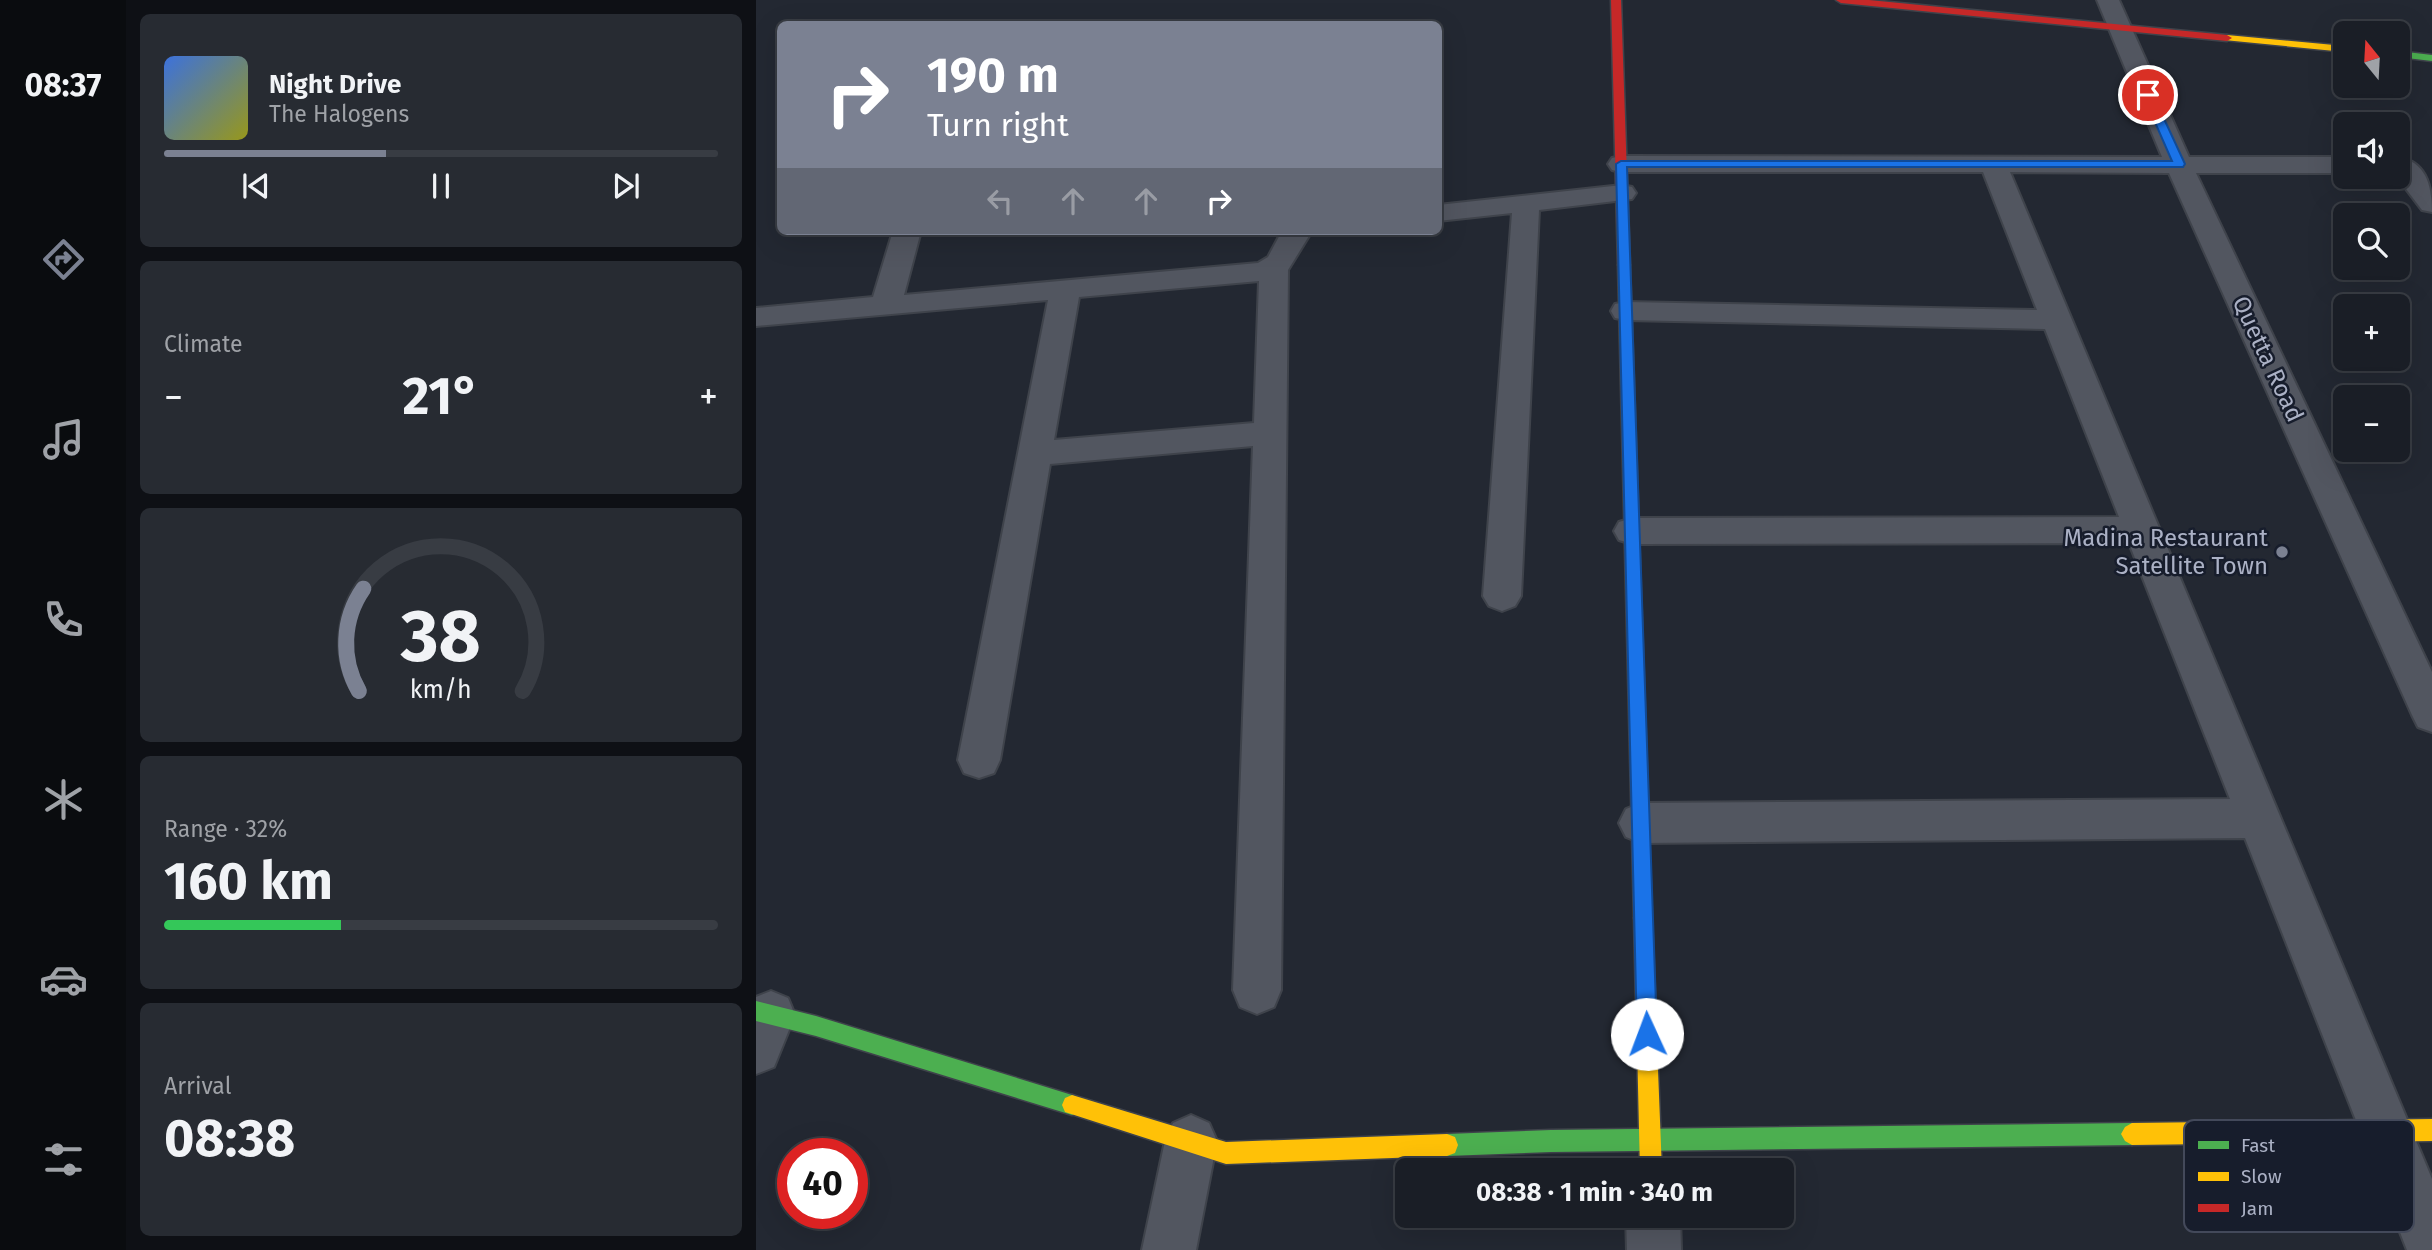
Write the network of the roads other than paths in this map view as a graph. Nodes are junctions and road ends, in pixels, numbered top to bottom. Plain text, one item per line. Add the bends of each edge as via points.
1 (1616, 0) edge
2 (1841, 0) edge
3 (2113, 13) edge
4 (2333, 47) edge
5 (2410, 55) edge
6 (2432, 58) edge
7 (1621, 164) junction
8 (1993, 164) junction
9 (2179, 164) junction
10 (2333, 165) edge
11 (2410, 166) edge
12 (2432, 166) edge
13 (2410, 178) edge
14 (1622, 193) junction
15 (1527, 204) junction
16 (2432, 204) edge
17 (1442, 213) edge
18 (906, 235) edge
19 (1294, 235) edge
20 (1274, 270) junction
21 (1065, 290) junction
22 (886, 305) junction
23 (1626, 311) junction
24 (756, 317) edge
25 (2056, 320) junction
26 (1271, 433) junction
27 (1034, 454) junction
28 (2142, 530) junction
29 (1632, 531) junction
30 (1502, 596) dead end
31 (2432, 715) edge
32 (979, 760) dead end
33 (2259, 818) junction
34 (1641, 823) junction
35 (1257, 990) dead end
36 (761, 1025) edge
37 (2381, 1120) edge
38 (2414, 1130) edge
39 (2432, 1130) edge
40 (2184, 1132) edge
41 (1650, 1139) junction
42 (1191, 1141) junction
43 (1651, 1158) edge
44 (2414, 1200) edge
45 (1653, 1228) edge
46 (2432, 1244) edge
47 (1169, 1250) edge
48 (1654, 1250) edge

1 - 7 street
2 - 3 street
3 - 4 street
3 - 9 street, Quetta Road
5 - 6 street
7 - 8 street
7 - 14 street
8 - 9 street
8 - 25 street
9 - 10 street
9 - 31 street, Quetta Road
11 - 12 street
13 - 16 street
14 - 15 street
14 - 23 street
15 - 17 street
15 - 30 street
18 - 22 street
19 - 20 street
20 - 21 street
20 - 26 street
21 - 22 street
21 - 27 street
22 - 24 street
23 - 25 street
23 - 29 street
25 - 28 street
26 - 27 street
26 - 35 street
27 - 32 street
28 - 29 street
28 - 33 street
29 - 34 street
33 - 34 street
33 - 37 street
34 - 41 street
36 - 42 street
38 - 39 street
40 - 41 street
41 - 42 street via 1226,1153
41 - 43 street
42 - 47 street
44 - 46 street
45 - 48 street

